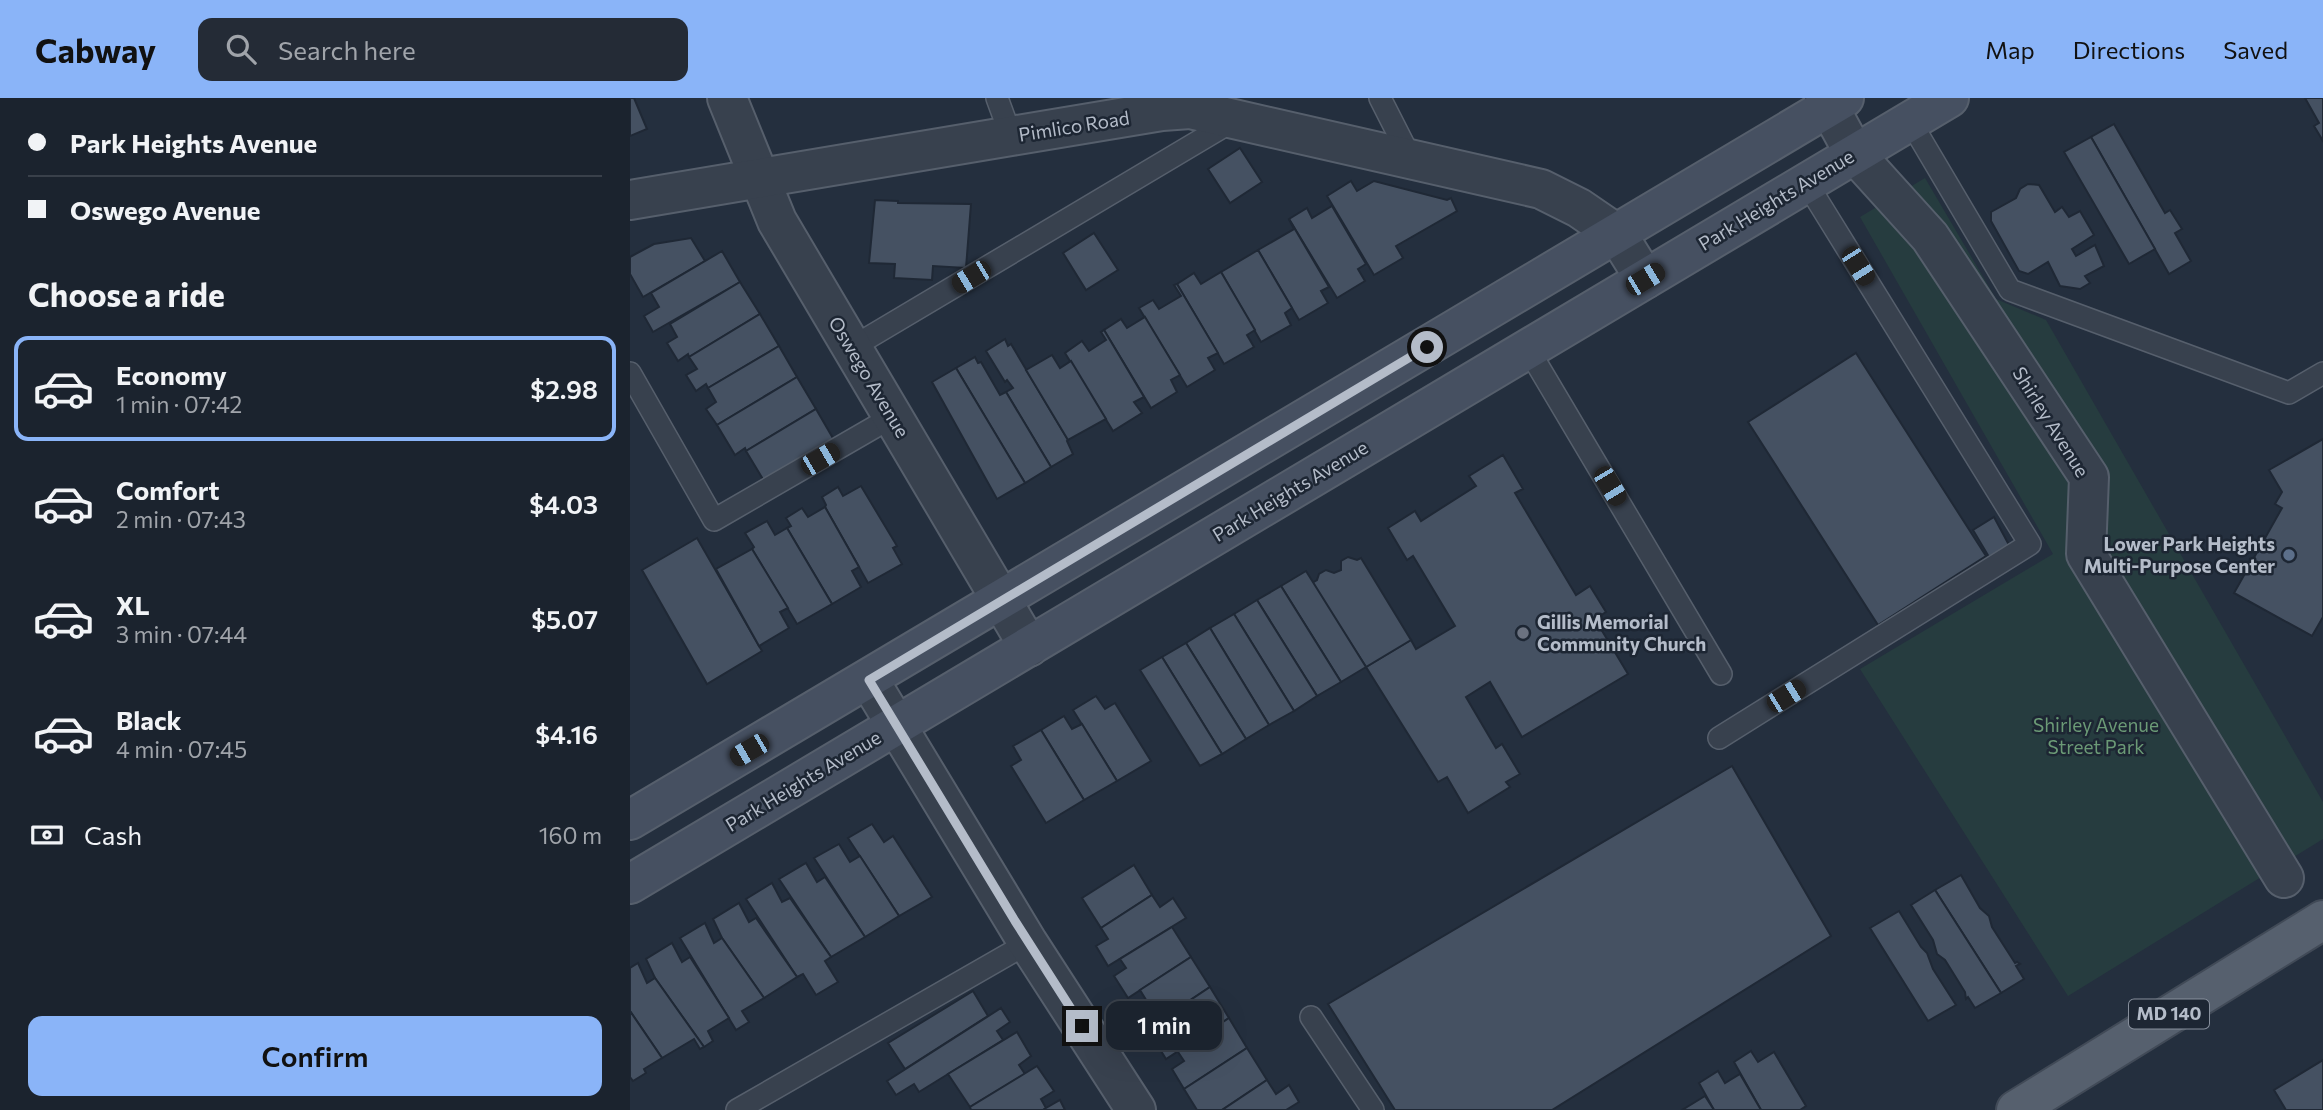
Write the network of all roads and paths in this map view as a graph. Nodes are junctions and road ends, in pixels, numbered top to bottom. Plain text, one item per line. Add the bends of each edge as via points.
1 (727, 98) edge
2 (997, 98) edge
3 (1380, 98) edge
4 (1949, 98) edge
5 (1832, 101) edge
6 (1237, 118) junction
7 (1910, 121) junction
8 (1011, 136) junction
9 (1854, 153) junction
10 (1411, 159) junction
11 (760, 178) junction
12 (1806, 182) junction
13 (630, 200) edge
14 (1617, 234) junction
15 (1645, 279) junction
16 (851, 348) junction
17 (1528, 349) junction
18 (630, 373) edge
19 (2323, 373) edge
20 (892, 416) junction
21 (1000, 600) junction
22 (1029, 647) junction
23 (1721, 674) dead end
24 (869, 680) junction
25 (895, 726) junction
26 (1719, 738) dead end
27 (630, 820) edge
28 (2284, 878) dead end
29 (630, 884) edge
30 (2323, 920) edge
31 (1028, 943) junction
32 (1311, 1017) dead end
33 (737, 1110) edge
34 (1136, 1110) edge
35 (1373, 1110) edge
36 (2016, 1110) edge

1 - 11 street, Oswego Avenue
2 - 8 lane
3 - 10 lane
4 - 7 main road, Park Heights Avenue
5 - 9 street, Shirley Avenue
5 - 14 main road
6 - 8 street, Pimlico Road via 1190,109 1162,111
6 - 10 street, Pimlico Road
6 - 16 lane
7 - 9 main road, Park Heights Avenue
7 - 19 lane via 2010,290 2289,393
8 - 11 street, Pimlico Road
9 - 12 main road, Park Heights Avenue
9 - 28 street, Shirley Avenue via 1930,237 2090,477 2087,554
10 - 14 street, Pimlico Road via 1541,189
11 - 13 street, Pimlico Road
11 - 16 street, Oswego Avenue via 777,221
12 - 15 main road, Park Heights Avenue
12 - 26 lane via 2030,544
14 - 15 street, Pimlico Road
14 - 21 main road
15 - 17 main road, Park Heights Avenue
16 - 20 street, Oswego Avenue
17 - 22 main road, Park Heights Avenue
17 - 23 lane
18 - 20 lane via 714,520
20 - 21 street, Oswego Avenue
21 - 22 street, Oswego Avenue
21 - 24 main road
22 - 25 main road, Park Heights Avenue
24 - 25 street
24 - 27 main road
25 - 29 main road, Park Heights Avenue
25 - 31 street
30 - 36 main road, MD 140
31 - 33 lane
31 - 34 street
32 - 35 lane

